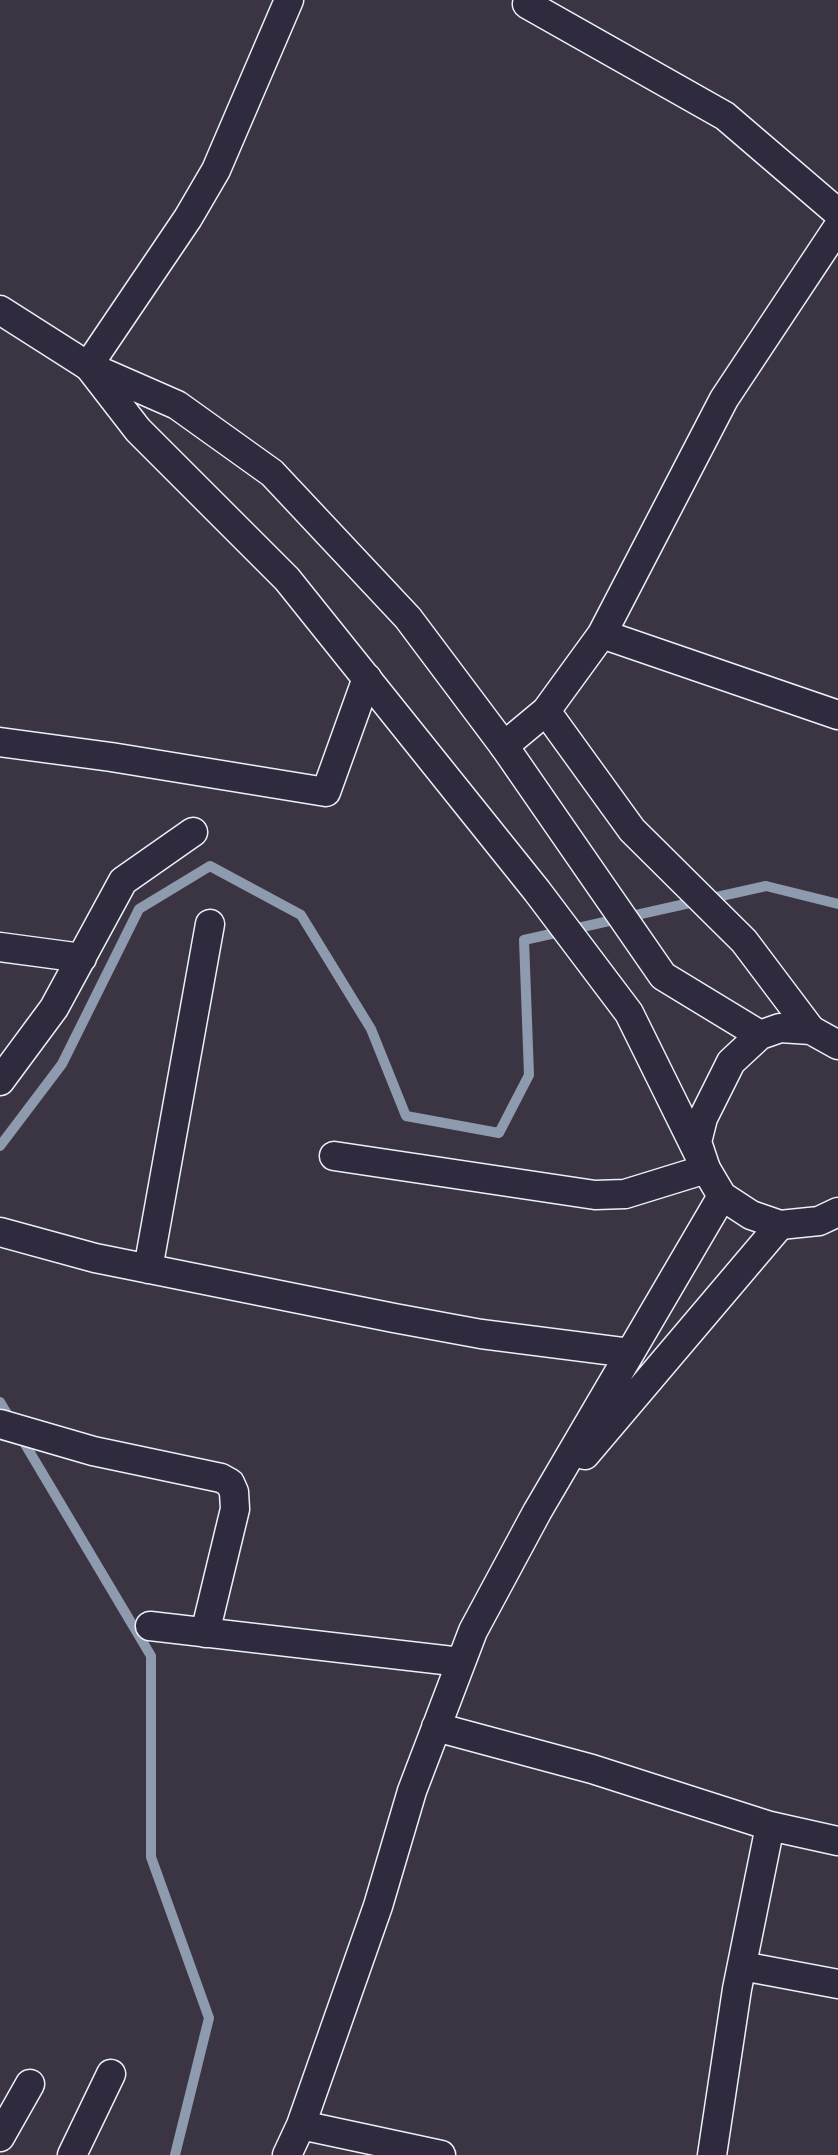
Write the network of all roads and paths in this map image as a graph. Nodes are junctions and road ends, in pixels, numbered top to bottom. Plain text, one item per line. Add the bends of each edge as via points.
1 (289, 0) edge
2 (528, 0) edge
3 (838, 213) edge
4 (838, 227) edge
5 (0, 310) edge
6 (88, 366) junction
7 (602, 634) junction
8 (366, 678) junction
9 (546, 711) junction
10 (838, 715) edge
11 (0, 742) edge
12 (504, 746) junction
13 (192, 832) dead end
14 (210, 924) dead end
15 (0, 947) edge
16 (82, 958) junction
17 (811, 1030) junction
18 (760, 1035) junction
19 (838, 1044) edge
20 (5, 1066) edge
21 (334, 1156) dead end
22 (706, 1169) junction
23 (722, 1196) junction
24 (838, 1212) edge
25 (780, 1225) junction
26 (0, 1232) edge
27 (148, 1269) junction
28 (630, 1353) junction
29 (0, 1424) edge
30 (537, 1512) junction
31 (150, 1626) dead end
32 (206, 1633) junction
33 (460, 1662) junction
34 (436, 1727) junction
35 (770, 1826) junction
36 (838, 1840) edge
37 (742, 1966) junction
38 (838, 1984) edge
39 (111, 2074) dead end
40 (30, 2084) dead end
41 (301, 2125) junction
42 (0, 2138) edge
43 (427, 2154) edge
44 (72, 2155) edge
45 (287, 2155) edge
46 (712, 2155) edge

1 - 6 street via 216,170 188,218
2 - 3 street via 527,4 726,116
4 - 7 street via 724,399
5 - 6 street
6 - 8 street via 138,430 288,579
6 - 12 street via 177,405 272,473 408,618
7 - 9 street
7 - 10 street
8 - 11 street via 326,792
8 - 22 street via 537,891 629,1013
9 - 12 street
9 - 17 street via 632,830 744,941
12 - 18 street via 663,976
13 - 16 street via 124,880
14 - 27 street
15 - 16 street
16 - 20 street via 54,1008
17 - 18 street via 780,1028
17 - 19 street
18 - 22 street via 731,1062 703,1118 697,1142
21 - 22 street via 596,1195 625,1194
22 - 23 street
23 - 25 street via 751,1215
23 - 28 street
24 - 25 street via 819,1221
25 - 30 street
26 - 27 street
27 - 28 street via 481,1334
28 - 30 street
29 - 32 street via 94,1451 221,1478 230,1483 235,1509
30 - 33 street via 472,1631
31 - 32 street
32 - 33 street
33 - 34 street
34 - 35 street via 592,1769
34 - 41 street via 412,1791 378,1906
35 - 36 street
35 - 37 street
37 - 38 street
37 - 46 street
39 - 44 street
40 - 42 street
41 - 43 street
41 - 45 street

